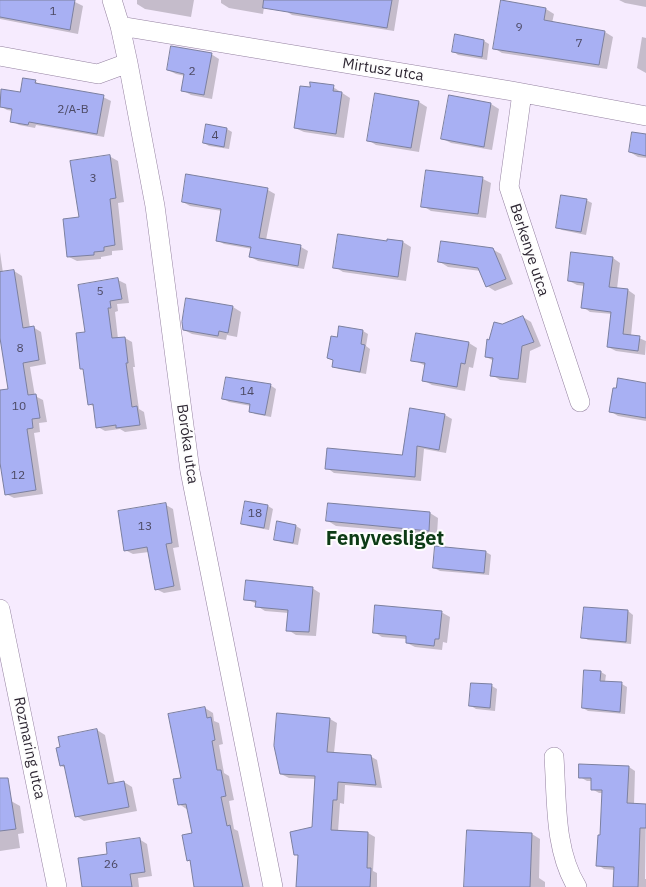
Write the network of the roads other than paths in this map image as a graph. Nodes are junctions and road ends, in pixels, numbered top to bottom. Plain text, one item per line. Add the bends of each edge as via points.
1 (112, 0) edge
2 (120, 26) junction
3 (0, 56) edge
4 (128, 62) junction
5 (522, 93) junction
6 (646, 116) edge
7 (580, 402) dead end
8 (0, 609) edge
9 (554, 757) dead end
10 (57, 887) edge
11 (272, 887) edge
12 (577, 887) edge

1 - 2 street, Boróka utca
2 - 4 street, Boróka utca
2 - 5 street, Mirtusz utca
3 - 4 street via 98,74
4 - 11 street, Boróka utca via 155,206 190,471
5 - 6 street, Mirtusz utca
5 - 7 street, Berkenye utca via 509,187
8 - 10 street, Rozmaring utca
9 - 12 street via 561,846

